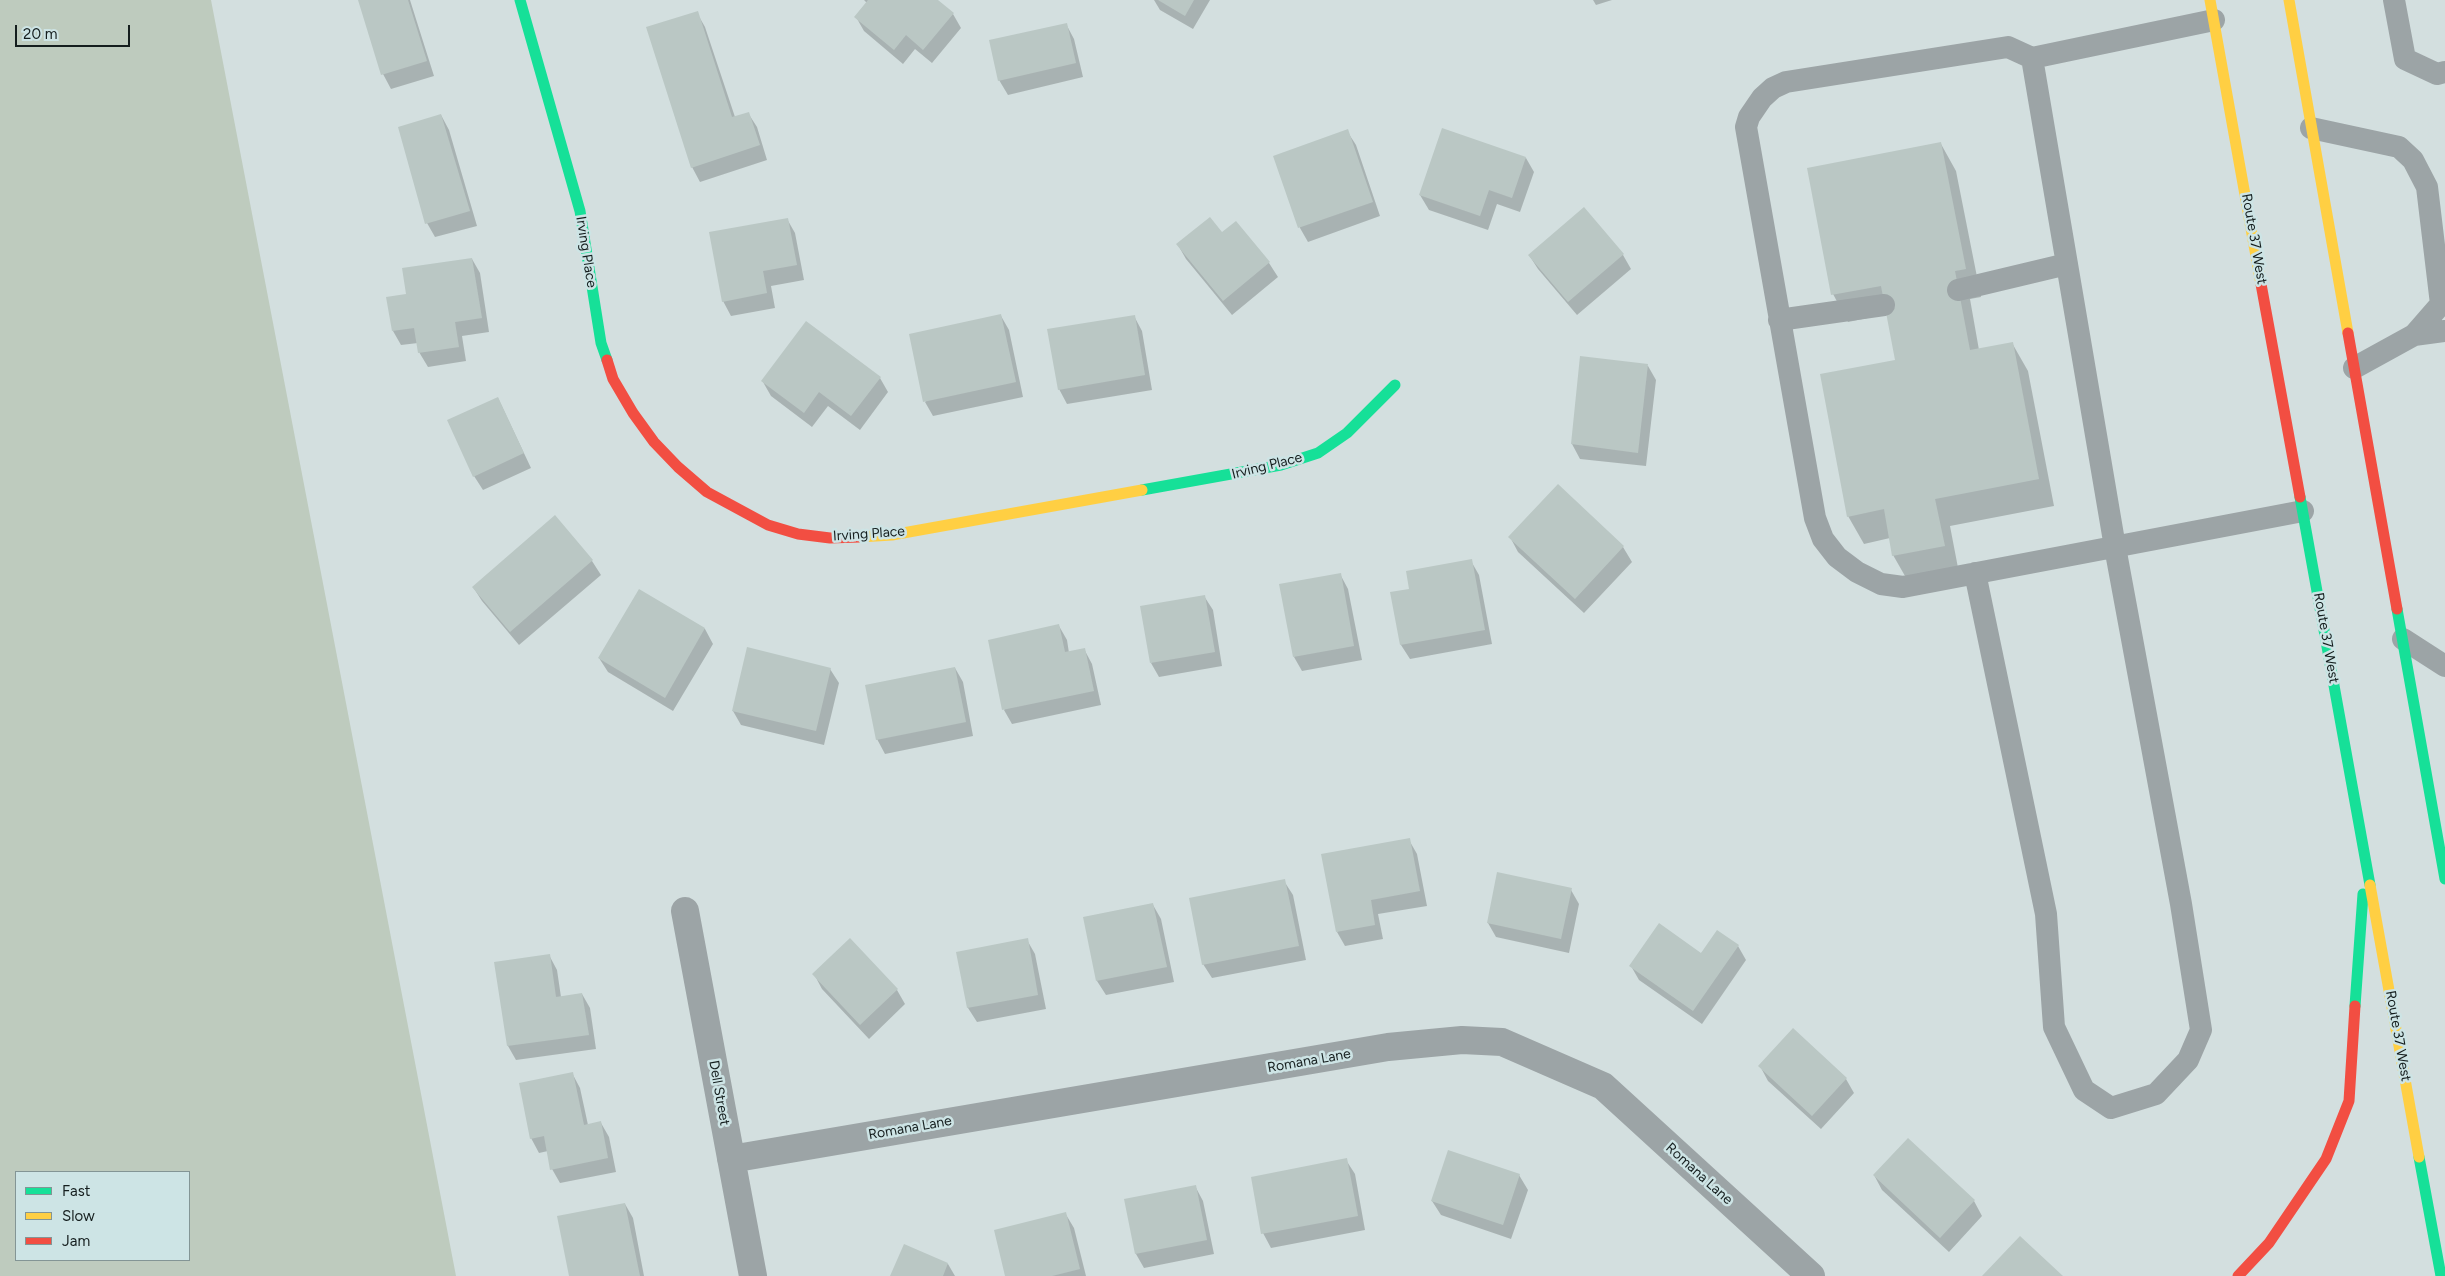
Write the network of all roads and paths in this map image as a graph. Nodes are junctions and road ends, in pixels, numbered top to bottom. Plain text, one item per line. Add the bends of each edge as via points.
1 (520, 0) edge
2 (2289, 0) edge
3 (2394, 0) edge
4 (2212, 10) edge
5 (2032, 58) junction
6 (2445, 72) edge
7 (2312, 128) junction
8 (2067, 264) junction
9 (1958, 290) dead end
10 (1884, 305) dead end
11 (1780, 320) junction
12 (2445, 331) edge
13 (2414, 335) junction
14 (2354, 368) junction
15 (1395, 385) dead end
16 (2303, 511) junction
17 (2115, 547) junction
18 (1975, 574) junction
19 (2403, 639) junction
20 (2445, 666) edge
21 (2441, 827) edge
22 (2365, 850) junction
23 (2445, 879) edge
24 (685, 911) dead end
25 (731, 1159) junction
26 (753, 1276) edge
27 (1811, 1276) edge
28 (2238, 1276) edge
29 (2441, 1276) edge

1 - 15 main road, Irving Place via 580,211 601,343 613,379 633,414 678,467 707,492 768,525 798,534 830,538 892,535 1282,465 1318,454 1346,433
2 - 7 main road
3 - 6 lane via 2405,59 2437,74
4 - 5 lane
4 - 16 main road, Route 37 West
5 - 8 lane
5 - 11 lane via 2008,47 1786,82 1762,98 1746,127
7 - 13 lane via 2399,147 2413,160 2427,187 2440,304
7 - 14 main road
8 - 9 lane
8 - 17 lane
10 - 11 lane
11 - 18 lane via 1814,518 1823,539 1837,557 1881,584 1903,587
12 - 13 lane
13 - 14 lane
14 - 19 main road
16 - 17 lane
16 - 22 main road, Route 37 West
17 - 18 lane
17 - 18 lane via 2201,1030 2188,1060 2156,1094 2112,1108 2084,1090 2054,1027 2046,914
19 - 20 lane
19 - 21 main road
21 - 23 main road
22 - 28 main road via 2350,1101 2326,1159 2269,1243
22 - 29 main road, Route 37 West
24 - 25 street, Dell Street
25 - 26 street, Dell Street
25 - 27 street, Romana Lane via 1388,1047 1462,1040 1502,1042 1603,1086

